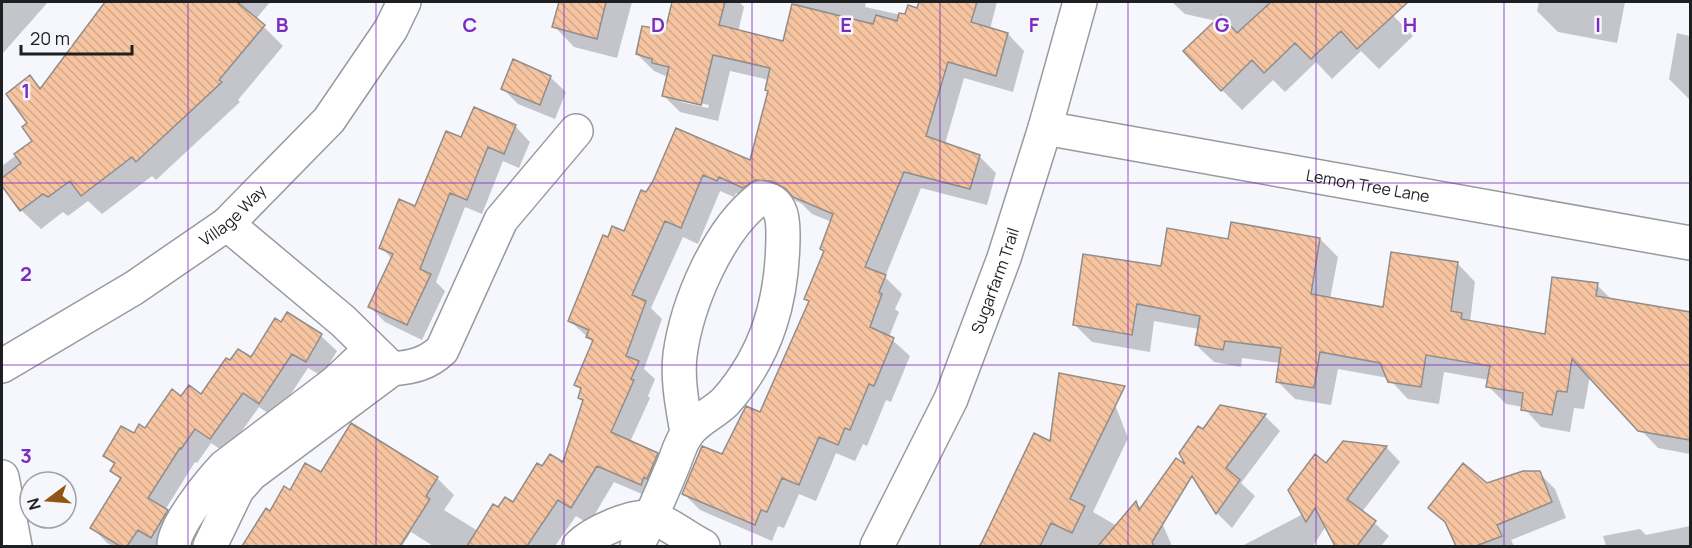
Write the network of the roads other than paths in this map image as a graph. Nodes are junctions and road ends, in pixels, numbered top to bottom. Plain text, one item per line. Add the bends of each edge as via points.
1 (404, 2) edge
2 (1080, 2) edge
3 (1045, 128) junction
4 (576, 131) dead end
5 (227, 224) junction
6 (1690, 243) edge
7 (381, 359) junction
8 (2, 366) edge
9 (687, 433) junction
10 (2, 477) edge
11 (651, 518) junction
12 (15, 546) edge
13 (174, 546) edge
14 (210, 546) edge
15 (579, 546) edge
16 (637, 546) edge
17 (703, 546) edge
18 (877, 546) edge

1 - 5 street, Village Way via 391,29 329,120
2 - 3 street, Sugarfarm Trail
3 - 6 street, Lemon Tree Lane
3 - 18 street, Sugarfarm Trail via 1004,258 951,399
4 - 7 street via 501,220 442,350 430,361 414,367
5 - 7 street via 343,321
5 - 8 street, Village Way via 134,288
7 - 13 street via 335,383 224,467 175,535
7 - 14 street via 251,474 237,490
9 - 9 street via 680,394 680,356 692,310 716,251 739,217 760,198 770,199 778,205 783,219 781,289 773,321 756,359 738,386 718,409
9 - 11 street
10 - 12 street
11 - 15 street via 611,525
11 - 16 street
11 - 17 street

